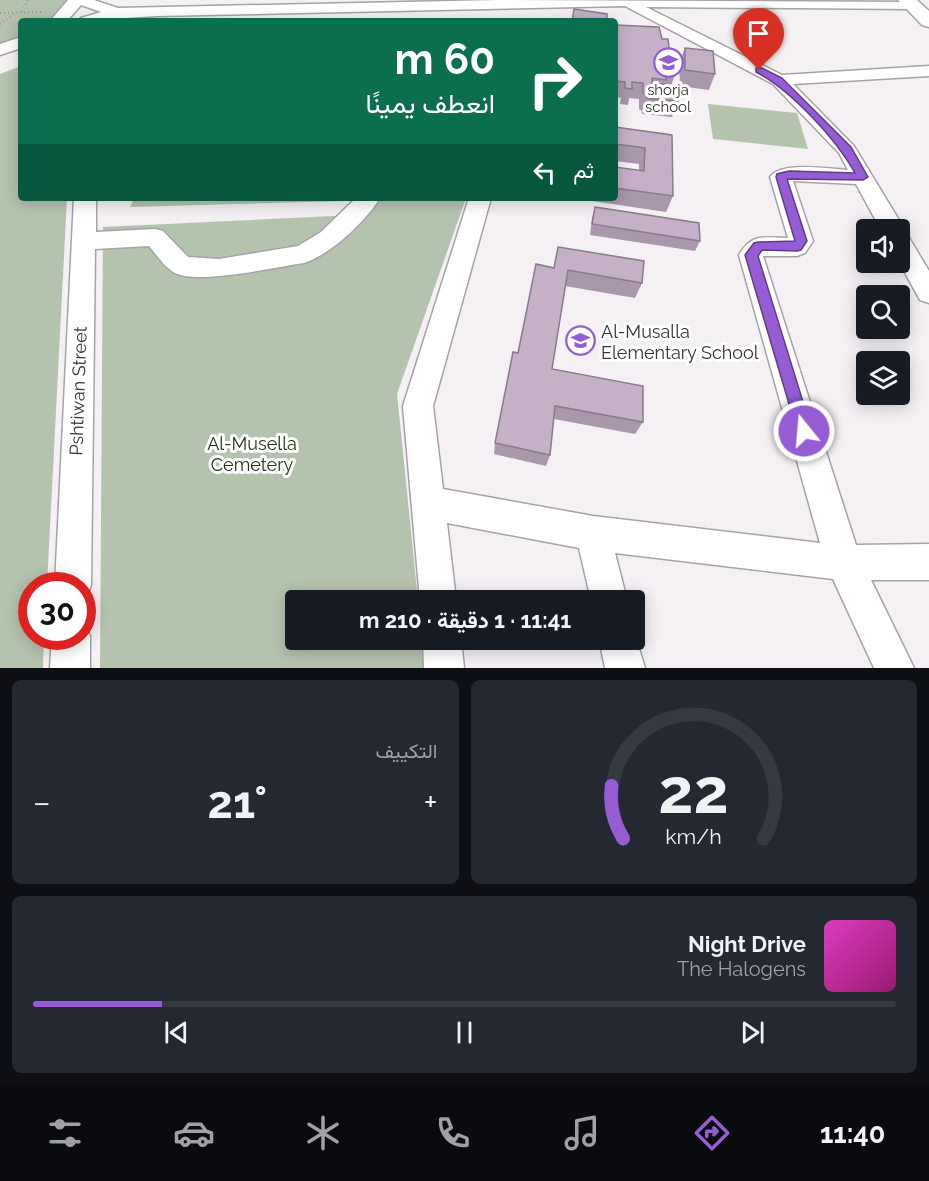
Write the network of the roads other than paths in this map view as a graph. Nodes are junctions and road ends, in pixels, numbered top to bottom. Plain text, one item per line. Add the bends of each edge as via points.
1 (75, 0) edge
2 (80, 0) edge
3 (177, 0) edge
4 (538, 1) edge
5 (625, 1) edge
6 (831, 2) edge
7 (909, 3) edge
8 (157, 11) junction
9 (54, 16) edge
10 (114, 17) edge
11 (533, 18) edge
12 (929, 21) edge
13 (18, 43) edge
14 (0, 50) edge
15 (929, 71) edge
16 (778, 80) junction
17 (863, 177) junction
18 (85, 201) edge
19 (366, 201) edge
20 (479, 201) edge
21 (887, 219) edge
22 (82, 242) junction
23 (910, 260) edge
24 (929, 293) edge
25 (428, 504) junction
26 (593, 533) junction
27 (929, 562) edge
28 (844, 563) junction
29 (73, 572) edge
30 (437, 590) edge
31 (607, 590) edge
32 (71, 650) edge
33 (442, 650) edge
34 (621, 650) edge
35 (70, 668) edge
36 (444, 668) edge
37 (625, 668) edge
38 (894, 668) edge

1 - 9 street via 73,6
2 - 10 street
3 - 8 street
4 - 5 street
4 - 8 street
4 - 11 street
5 - 6 street
5 - 16 street
6 - 7 street
7 - 12 main road
8 - 10 street
13 - 14 street
15 - 16 street
16 - 17 street via 847,150
17 - 21 street
17 - 28 street via 781,177 801,241 797,247 758,246 751,255
18 - 22 street, Pshtiwan Street
19 - 22 street via 329,238 304,254 219,268 182,266 155,237
20 - 25 street via 418,406
22 - 29 street, Pshtiwan Street
23 - 24 street
25 - 26 street
25 - 30 street
26 - 28 street
26 - 31 street
27 - 28 street
28 - 38 street
32 - 35 street
33 - 36 street
34 - 37 street

